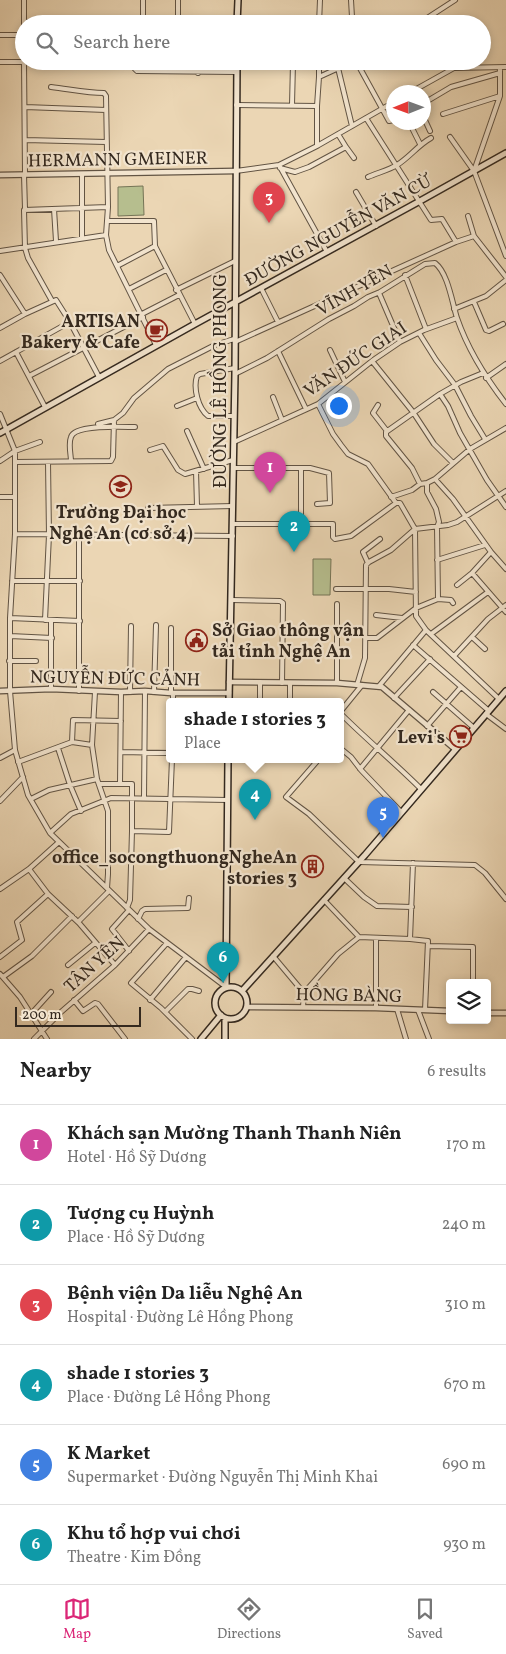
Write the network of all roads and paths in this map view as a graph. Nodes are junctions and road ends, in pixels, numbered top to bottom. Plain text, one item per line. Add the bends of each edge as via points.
1 (24, 0) edge
2 (143, 0) edge
3 (178, 0) edge
4 (238, 0) edge
5 (320, 0) edge
6 (351, 0) edge
7 (456, 0) edge
8 (24, 15) edge
9 (143, 15) edge
10 (178, 15) edge
11 (237, 15) edge
12 (319, 15) edge
13 (352, 15) edge
14 (432, 15) edge
15 (0, 35) edge
16 (15, 35) edge
17 (0, 62) edge
18 (15, 62) edge
19 (506, 67) edge
20 (491, 68) edge
21 (500, 68) junction
22 (24, 70) edge
23 (136, 70) edge
24 (198, 70) edge
25 (293, 70) edge
26 (318, 70) edge
27 (334, 70) edge
28 (338, 70) edge
29 (360, 70) edge
30 (450, 70) edge
31 (237, 72) joint
32 (198, 73) junction
33 (500, 73) junction
34 (318, 77) junction
35 (424, 85) edge
36 (51, 87) dead end
37 (500, 96) junction
38 (431, 99) edge
39 (236, 105) junction
40 (292, 105) junction
41 (317, 106) junction
42 (25, 107) junction
43 (386, 107) edge
44 (382, 109) junction
45 (106, 110) junction
46 (443, 114) dead end
47 (386, 116) edge
48 (366, 118) junction
49 (352, 126) junction
50 (413, 130) edge
51 (338, 134) junction
52 (450, 137) dead end
53 (431, 138) dead end
54 (25, 140) junction
55 (106, 142) junction
56 (420, 144) junction
57 (317, 146) junction
58 (346, 147) junction
59 (506, 153) edge
60 (354, 158) dead end
61 (279, 166) junction
62 (396, 166) junction
63 (236, 171) junction
64 (474, 171) junction
65 (25, 174) junction
66 (82, 174) junction
67 (107, 174) junction
68 (0, 175) edge
69 (368, 177) dead end
70 (356, 192) dead end
71 (420, 201) junction
72 (108, 207) junction
73 (54, 208) junction
74 (81, 208) junction
75 (25, 209) junction
76 (468, 216) dead end
77 (107, 221) junction
78 (376, 226) junction
79 (106, 235) junction
80 (474, 236) junction
81 (82, 237) junction
82 (56, 242) junction
83 (456, 242) junction
84 (155, 246) junction
85 (25, 248) junction
86 (0, 251) edge
87 (327, 252) junction
88 (506, 256) edge
89 (235, 261) junction
90 (117, 266) junction
91 (166, 270) junction
92 (0, 275) edge
93 (406, 275) junction
94 (506, 278) edge
95 (261, 288) junction
96 (129, 289) junction
97 (176, 290) junction
98 (378, 293) junction
99 (179, 295) junction
100 (52, 301) junction
101 (235, 302) junction
102 (474, 302) junction
103 (454, 309) junction
104 (25, 314) junction
105 (142, 315) junction
106 (457, 318) junction
107 (70, 322) junction
108 (278, 322) junction
109 (194, 324) junction
110 (503, 324) dead end
111 (0, 328) edge
112 (426, 329) junction
113 (419, 333) junction
114 (234, 341) junction
115 (400, 342) junction
116 (156, 345) junction
117 (84, 348) junction
118 (330, 350) dead end
119 (278, 351) junction
120 (16, 352) junction
121 (0, 361) edge
122 (372, 361) junction
123 (506, 364) edge
124 (235, 371) junction
125 (483, 373) junction
126 (29, 376) junction
127 (100, 377) junction
128 (486, 378) junction
129 (345, 382) junction
130 (455, 385) junction
131 (440, 394) junction
132 (272, 397) dead end
133 (197, 398) junction
134 (318, 404) junction
135 (506, 404) edge
136 (378, 405) dead end
137 (177, 406) dead end
138 (45, 407) junction
139 (306, 409) junction
140 (413, 412) junction
141 (0, 414) edge
142 (234, 416) junction
143 (114, 420) junction
144 (282, 420) junction
145 (98, 424) dead end
146 (113, 427) junction
147 (135, 427) dead end
148 (506, 428) edge
149 (7, 429) junction
150 (187, 430) dead end
151 (387, 431) junction
152 (0, 433) edge
153 (485, 439) junction
154 (40, 442) dead end
155 (234, 442) junction
156 (470, 449) junction
157 (150, 450) dead end
158 (15, 451) junction
159 (233, 460) junction
160 (0, 461) edge
161 (71, 461) junction
162 (14, 462) junction
163 (48, 462) junction
164 (453, 463) junction
165 (233, 468) junction
166 (302, 468) junction
167 (204, 469) junction
168 (196, 472) junction
169 (435, 479) junction
170 (427, 483) junction
171 (420, 484) junction
172 (506, 491) edge
173 (499, 496) junction
174 (0, 497) edge
175 (14, 497) junction
176 (391, 497) junction
177 (396, 503) junction
178 (317, 504) dead end
179 (197, 506) junction
180 (233, 506) junction
181 (506, 506) edge
182 (148, 508) dead end
183 (466, 518) junction
184 (233, 524) junction
185 (301, 524) junction
186 (437, 527) junction
187 (415, 530) junction
188 (15, 534) junction
189 (49, 535) junction
190 (80, 536) junction
191 (233, 536) junction
192 (380, 538) dead end
193 (485, 545) junction
194 (490, 552) junction
195 (437, 560) junction
196 (368, 563) junction
197 (506, 569) edge
198 (472, 573) junction
199 (12, 580) junction
200 (47, 581) junction
201 (80, 581) junction
202 (457, 585) dead end
203 (336, 589) dead end
204 (365, 589) junction
205 (416, 592) junction
206 (488, 592) junction
207 (438, 599) junction
208 (231, 600) junction
209 (337, 604) dead end
210 (453, 604) dead end
211 (506, 605) edge
212 (416, 608) junction
213 (502, 609) junction
214 (506, 612) edge
215 (376, 616) dead end
216 (10, 618) junction
217 (402, 618) junction
218 (46, 620) junction
219 (51, 621) junction
220 (80, 621) junction
221 (156, 625) dead end
222 (131, 626) dead end
223 (171, 628) dead end
224 (426, 630) junction
225 (431, 634) junction
226 (10, 636) junction
227 (472, 637) junction
228 (52, 638) junction
229 (365, 638) junction
230 (414, 644) junction
231 (485, 649) dead end
232 (454, 656) junction
233 (430, 659) junction
234 (9, 661) junction
235 (36, 661) dead end
236 (229, 682) junction
237 (260, 682) junction
238 (282, 683) junction
239 (290, 683) junction
240 (336, 683) junction
241 (360, 685) junction
242 (379, 686) junction
243 (461, 687) junction
244 (51, 689) junction
245 (0, 691) edge
246 (10, 691) junction
247 (145, 691) junction
248 (506, 691) edge
249 (80, 692) junction
250 (95, 692) junction
251 (121, 692) junction
252 (130, 692) junction
253 (154, 692) junction
254 (433, 692) dead end
255 (172, 693) junction
256 (229, 693) junction
257 (173, 698) edge
258 (229, 698) edge
259 (260, 698) edge
260 (290, 698) edge
261 (394, 698) junction
262 (499, 700) junction
263 (446, 704) junction
264 (344, 707) edge
265 (409, 710) junction
266 (488, 713) junction
267 (344, 717) edge
268 (94, 721) junction
269 (121, 721) junction
270 (427, 726) junction
271 (474, 728) junction
272 (506, 729) edge
273 (72, 742) junction
274 (92, 745) junction
275 (377, 747) junction
276 (58, 748) junction
277 (455, 749) junction
278 (15, 750) junction
279 (344, 751) edge
280 (121, 752) junction
281 (144, 752) junction
282 (166, 753) edge
283 (0, 758) edge
284 (18, 762) junction
285 (172, 763) edge
286 (228, 763) edge
287 (315, 763) edge
288 (360, 769) junction
289 (23, 778) junction
290 (97, 779) junction
291 (99, 784) junction
292 (120, 784) junction
293 (70, 785) junction
294 (421, 789) junction
295 (132, 798) junction
296 (144, 798) junction
297 (171, 798) junction
298 (31, 799) junction
299 (228, 800) junction
300 (0, 801) edge
301 (105, 801) junction
302 (81, 811) junction
303 (401, 812) junction
304 (132, 831) junction
305 (50, 833) junction
306 (59, 842) junction
307 (359, 862) junction
308 (413, 863) junction
309 (29, 869) junction
310 (344, 878) junction
311 (0, 889) edge
312 (108, 890) junction
313 (48, 894) junction
314 (189, 898) dead end
315 (506, 899) edge
316 (324, 900) junction
317 (412, 907) junction
318 (128, 909) junction
319 (72, 916) junction
320 (138, 919) junction
321 (78, 922) junction
322 (149, 929) junction
323 (359, 937) junction
324 (376, 938) junction
325 (410, 939) junction
326 (95, 943) junction
327 (167, 943) junction
328 (428, 946) junction
329 (129, 951) junction
330 (274, 956) junction
331 (0, 957) edge
332 (186, 957) junction
333 (68, 965) dead end
334 (115, 966) junction
335 (2, 975) edge
336 (473, 979) edge
337 (226, 988) junction
338 (242, 991) junction
339 (51, 992) dead end
340 (199, 992) dead end
341 (304, 992) junction
342 (74, 1000) junction
343 (150, 1000) junction
344 (247, 1007) junction
345 (303, 1007) junction
346 (376, 1008) junction
347 (397, 1009) junction
348 (418, 1010) junction
349 (425, 1010) junction
350 (446, 1011) edge
351 (165, 1012) junction
352 (32, 1013) junction
353 (491, 1013) edge
354 (506, 1013) edge
355 (223, 1017) junction
356 (42, 1031) junction
357 (34, 1039) edge
358 (47, 1039) edge
359 (126, 1039) edge
360 (192, 1039) edge
361 (201, 1039) edge
362 (225, 1039) edge
363 (406, 1039) edge
364 (429, 1039) edge

1 - 8 street
2 - 9 street
3 - 10 street
4 - 11 main road
5 - 12 street
6 - 13 street
7 - 14 street
15 - 16 street
17 - 18 street
19 - 21 street
20 - 21 street
21 - 33 street
22 - 42 street
23 - 32 street
24 - 32 street
25 - 40 street
26 - 34 street
27 - 34 street
28 - 49 street
29 - 44 street
30 - 35 street
31 - 32 street
31 - 39 main road, ĐƯỜNG LÊ HỒNG PHONG
33 - 37 street
33 - 38 street via 451,87
34 - 41 street
36 - 45 street via 104,93
37 - 46 street
37 - 64 street
39 - 40 street
39 - 63 main road, ĐƯỜNG LÊ HỒNG PHONG
40 - 41 street
41 - 57 street
42 - 45 street
42 - 54 street
43 - 44 street
44 - 47 street
44 - 48 street
45 - 55 street
48 - 49 street
48 - 62 street
49 - 51 street
50 - 56 street
51 - 57 street
51 - 58 street
52 - 64 street
53 - 56 street
54 - 55 street
54 - 65 street
55 - 67 street
56 - 62 street
57 - 61 street
58 - 60 street
58 - 61 street via 295,172
59 - 64 main road, ĐƯỜNG NGUYỄN VĂN CỪ
61 - 63 street
61 - 87 street
62 - 69 street
62 - 71 street
63 - 67 street, HERMANN GMEINER
63 - 89 main road, ĐƯỜNG LÊ HỒNG PHONG
64 - 71 main road, ĐƯỜNG NGUYỄN VĂN CỪ
64 - 88 street
65 - 66 street, HERMANN GMEINER
65 - 68 street, HERMANN GMEINER
65 - 75 street
66 - 67 street, HERMANN GMEINER
66 - 74 street
67 - 72 street
70 - 78 street
71 - 78 main road, ĐƯỜNG NGUYỄN VĂN CỪ
71 - 83 street via 431,220 442,219
72 - 74 street
72 - 77 street
73 - 74 street
73 - 75 street
73 - 82 street
74 - 81 street
75 - 85 street
76 - 80 street
77 - 79 street
77 - 84 street via 154,221
78 - 87 main road, ĐƯỜNG NGUYỄN VĂN CỪ
79 - 81 street
79 - 90 street
80 - 83 street
80 - 94 street
81 - 82 street
82 - 85 street
83 - 108 street
84 - 90 street
84 - 91 street
85 - 86 street
85 - 100 street
87 - 95 main road, ĐƯỜNG NGUYỄN VĂN CỪ
89 - 97 street
89 - 101 main road, ĐƯỜNG LÊ HỒNG PHONG
90 - 96 street
91 - 96 street
91 - 97 street
92 - 104 street
93 - 98 street, VĨNH YÊN
93 - 103 street, VĨNH YÊN via 435,262 448,286
93 - 112 street
94 - 102 street
95 - 101 main road, ĐƯỜNG NGUYỄN VĂN CỪ
95 - 108 street
96 - 105 street
97 - 99 street
98 - 115 street
98 - 119 street, VĨNH YÊN
99 - 105 street
99 - 109 street
100 - 104 street
100 - 107 street via 56,301
101 - 109 main road, ĐƯỜNG NGUYỄN VĂN CỪ
101 - 114 main road, ĐƯỜNG LÊ HỒNG PHONG
102 - 103 street
102 - 110 street via 486,330
103 - 106 street, VĨNH YÊN
104 - 111 street
105 - 116 street
105 - 117 street
106 - 112 street, VĂN ĐỨC GIAI
106 - 125 street via 465,341
107 - 117 street
107 - 120 street
108 - 114 street
109 - 116 main road, ĐƯỜNG NGUYỄN VĂN CỪ
112 - 113 street, VĂN ĐỨC GIAI
113 - 115 street, VĂN ĐỨC GIAI
113 - 130 street
114 - 124 main road, ĐƯỜNG LÊ HỒNG PHONG
114 - 143 street via 215,345 168,369
115 - 122 street, VĂN ĐỨC GIAI
116 - 127 main road, ĐƯỜNG NGUYỄN VĂN CỪ
117 - 126 street
117 - 127 street
118 - 129 street
119 - 124 street, VĨNH YÊN
119 - 139 street
120 - 121 street
120 - 126 street
122 - 129 street, VĂN ĐỨC GIAI
122 - 140 street
123 - 128 street
124 - 133 street, VĨNH YÊN via 198,375
124 - 142 main road, ĐƯỜNG LÊ HỒNG PHONG
125 - 128 street
125 - 130 street
126 - 138 street
127 - 138 main road, ĐƯỜNG NGUYỄN VĂN CỪ
128 - 135 street
129 - 134 street, VĂN ĐỨC GIAI
130 - 131 street
130 - 153 street
131 - 140 street
131 - 156 street
132 - 144 street
133 - 137 street
133 - 142 street via 207,416
134 - 139 street, VĂN ĐỨC GIAI
134 - 176 street via 340,445 348,454 368,464
136 - 151 street via 374,414
138 - 149 main road, ĐƯỜNG NGUYỄN VĂN CỪ
139 - 144 street, VĂN ĐỨC GIAI
140 - 151 street
140 - 164 street via 434,444
141 - 149 street
142 - 155 main road, ĐƯỜNG LÊ HỒNG PHONG
143 - 145 street
143 - 146 street
144 - 155 street, VĂN ĐỨC GIAI
146 - 147 street
146 - 161 street via 92,427 74,434 70,439
146 - 161 street via 111,461
148 - 153 street
149 - 152 main road, ĐƯỜNG NGUYỄN VĂN CỪ
149 - 158 street
150 - 167 street
151 - 171 street via 386,436 411,465
153 - 156 street
154 - 158 street
155 - 159 main road, ĐƯỜNG LÊ HỒNG PHONG
156 - 164 street
156 - 173 street
157 - 168 street via 163,446 179,471 185,474
158 - 160 street
158 - 162 street
159 - 165 main road, ĐƯỜNG LÊ HỒNG PHONG
159 - 167 street
161 - 163 street
162 - 163 street
162 - 175 street
163 - 189 street
164 - 169 street
165 - 166 street
165 - 180 main road, ĐƯỜNG LÊ HỒNG PHONG
166 - 178 street via 315,468 330,474 330,503
166 - 185 street
167 - 168 street
168 - 179 street
169 - 170 street
169 - 183 street
170 - 171 street
170 - 186 street via 427,492 439,522
171 - 176 street
172 - 173 street
173 - 181 street
173 - 183 street
174 - 175 street
175 - 188 street
176 - 177 street
177 - 185 street via 351,536 335,539 333,524
177 - 187 street via 400,503
179 - 180 street
179 - 182 street
180 - 184 main road, ĐƯỜNG LÊ HỒNG PHONG
183 - 186 street
183 - 193 street
184 - 185 street
184 - 191 main road, ĐƯỜNG LÊ HỒNG PHONG
186 - 187 street
186 - 195 street
187 - 196 street
187 - 205 street
188 - 189 street
188 - 199 street
189 - 190 street
189 - 200 street
190 - 191 street
190 - 201 street
191 - 208 main road, ĐƯỜNG LÊ HỒNG PHONG
192 - 196 street via 362,552
193 - 194 street
193 - 195 street
194 - 197 street
194 - 198 street
195 - 207 street
196 - 204 street
198 - 202 street
198 - 206 street
199 - 200 street
199 - 216 street
200 - 201 street
200 - 218 street
201 - 220 street
203 - 204 street
204 - 205 street
204 - 229 street
205 - 212 street
206 - 213 street
206 - 225 street
207 - 210 street via 451,600
207 - 212 street
208 - 236 main road, ĐƯỜNG LÊ HỒNG PHONG
208 - 238 street via 283,603
209 - 240 street
211 - 213 street
212 - 217 street
212 - 224 street via 416,616
213 - 214 street
213 - 227 street
215 - 217 street
216 - 218 street
216 - 226 street
217 - 229 street via 377,638
218 - 219 street
219 - 220 street
219 - 228 street
220 - 249 street
221 - 253 street
222 - 252 street
223 - 255 street
224 - 225 street
224 - 230 street
225 - 232 street
226 - 228 street
226 - 234 street
227 - 231 street
227 - 232 street
228 - 244 street
229 - 241 street
230 - 233 street
230 - 242 street
232 - 262 street
233 - 243 street
233 - 261 street
234 - 235 street
234 - 246 street
236 - 237 street
236 - 256 main road, ĐƯỜNG LÊ HỒNG PHONG
237 - 238 street
237 - 259 street
238 - 239 street
239 - 240 street
239 - 260 street
240 - 241 street
241 - 242 street
241 - 264 street
242 - 261 street
243 - 263 street
243 - 266 street
244 - 246 street, NGUYỄN ĐỨC CẢNH
244 - 249 street, NGUYỄN ĐỨC CẢNH
245 - 246 street, NGUYỄN ĐỨC CẢNH
246 - 278 street
247 - 252 street, NGUYỄN ĐỨC CẢNH
247 - 253 street, NGUYỄN ĐỨC CẢNH
247 - 281 street
248 - 262 main road
249 - 250 street, NGUYỄN ĐỨC CẢNH
250 - 251 street, NGUYỄN ĐỨC CẢNH
250 - 268 street
251 - 252 street, NGUYỄN ĐỨC CẢNH
251 - 269 street
253 - 255 street, NGUYỄN ĐỨC CẢNH
254 - 263 street
255 - 256 street, NGUYỄN ĐỨC CẢNH
255 - 257 street
256 - 258 main road, ĐƯỜNG LÊ HỒNG PHONG
261 - 265 street
262 - 266 main road
263 - 270 street
263 - 271 street
265 - 270 street
265 - 275 street
266 - 271 main road
266 - 272 street
267 - 275 street
268 - 269 street
268 - 273 street via 72,720
268 - 274 street
269 - 280 street
270 - 277 street
271 - 277 main road
273 - 274 street
273 - 276 street
274 - 290 street
275 - 288 street
275 - 294 street
276 - 284 street
276 - 293 street
277 - 294 main road
278 - 283 street
278 - 284 street
279 - 288 street
280 - 281 street
280 - 292 street
281 - 282 street
281 - 296 street
284 - 289 street
285 - 297 street
286 - 299 main road
287 - 307 street via 286,797
288 - 303 street
289 - 298 street
289 - 300 street
290 - 291 street
290 - 293 street
291 - 292 street
291 - 301 street
292 - 295 street via 132,784
293 - 298 street
293 - 302 street
294 - 303 main road
295 - 296 street
295 - 301 street
295 - 304 street
296 - 297 street
297 - 299 street
297 - 304 street via 169,832
298 - 305 street
299 - 337 main road
301 - 302 street
301 - 312 street via 108,812
302 - 305 street via 71,814
303 - 307 main road
304 - 318 street
305 - 306 street
306 - 309 street
306 - 312 street
307 - 308 street
307 - 310 main road
308 - 315 street via 475,864
308 - 317 street
309 - 311 street
309 - 313 street
310 - 316 main road
310 - 317 street via 377,906
312 - 318 street
312 - 321 street
313 - 319 street
313 - 331 street via 17,922 22,940
314 - 320 street via 189,908 146,909
316 - 323 street
316 - 330 main road
317 - 325 street
318 - 320 street
318 - 329 street via 112,929
319 - 321 street
319 - 335 street via 32,956
320 - 322 street
321 - 326 street
322 - 327 street
322 - 329 street, TÂN YÊN
323 - 324 street
323 - 341 street via 338,954
324 - 325 street
324 - 346 street
325 - 328 street via 428,941
326 - 333 street
326 - 334 street
327 - 332 street
327 - 343 street via 131,983
328 - 336 street via 473,947
328 - 349 street
329 - 334 street, TÂN YÊN
330 - 338 main road
330 - 341 street
332 - 337 street
332 - 343 street
334 - 342 street, TÂN YÊN
335 - 352 street
337 - 338 main road
337 - 355 main road via 220,991 215,1002
338 - 344 main road via 246,995
339 - 352 street
340 - 351 street via 188,989
341 - 345 street
342 - 356 street, TÂN YÊN
342 - 359 street via 82,1010 98,1004
343 - 351 street
344 - 345 street, HỒNG BÀNG
344 - 355 main road via 239,1017
345 - 346 street, HỒNG BÀNG
346 - 347 street, HỒNG BÀNG
347 - 348 street, HỒNG BÀNG
347 - 363 street
348 - 349 street, HỒNG BÀNG
348 - 364 street
349 - 350 street, HỒNG BÀNG
351 - 360 street
352 - 356 street
353 - 354 street
355 - 361 main road
355 - 362 main road
356 - 357 street, TÂN YÊN
356 - 358 street

